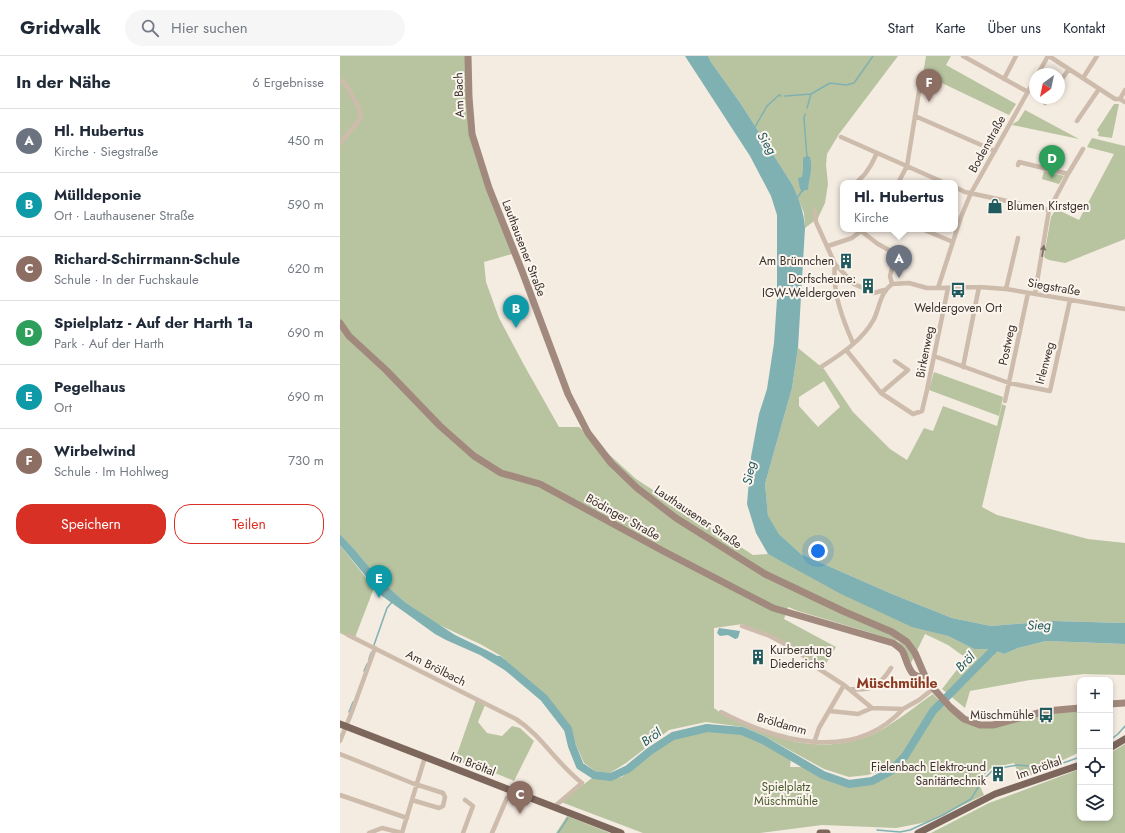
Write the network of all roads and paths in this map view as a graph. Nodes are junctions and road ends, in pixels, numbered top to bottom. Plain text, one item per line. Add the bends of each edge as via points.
1 (468, 56) edge
2 (962, 56) edge
3 (1016, 56) edge
4 (1048, 56) edge
5 (1097, 56) edge
6 (972, 58) edge
7 (1041, 68) edge
8 (1069, 69) junction
9 (1065, 75) edge
10 (1004, 78) junction
11 (1083, 78) junction
12 (340, 80) edge
13 (922, 80) dead end
14 (1099, 89) junction
15 (1125, 90) edge
16 (1028, 92) joint
17 (1120, 99) junction
18 (1125, 102) edge
19 (915, 116) junction
20 (1077, 121) dead end
21 (472, 134) joint
22 (841, 137) dead end
23 (340, 143) edge
24 (1083, 149) dead end
25 (995, 151) junction
26 (877, 153) junction
27 (907, 166) junction
28 (1018, 166) dead end
29 (1068, 174) junction
30 (859, 180) edge
31 (900, 180) edge
32 (938, 180) edge
33 (958, 188) edge
34 (971, 193) junction
35 (1049, 210) junction
36 (815, 211) dead end
37 (958, 226) edge
38 (860, 232) edge
39 (864, 232) edge
40 (929, 232) edge
41 (956, 232) edge
42 (1018, 238) dead end
43 (953, 242) junction
44 (828, 246) junction
45 (835, 264) junction
46 (892, 284) junction
47 (938, 288) junction
48 (948, 288) junction
49 (979, 288) junction
50 (1006, 289) junction
51 (884, 290) junction
52 (1028, 293) junction
53 (1035, 294) junction
54 (1070, 300) junction
55 (1125, 309) edge
56 (340, 323) edge
57 (853, 343) junction
58 (847, 351) junction
59 (934, 356) junction
60 (895, 361) dead end
61 (821, 367) dead end
62 (963, 367) junction
63 (1009, 383) junction
64 (880, 393) junction
65 (1004, 401) dead end
66 (742, 626) dead end
67 (348, 635) dead end
68 (375, 648) junction
69 (891, 668) dead end
70 (925, 677) junction
71 (844, 685) junction
72 (848, 688) junction
73 (935, 690) junction
74 (1125, 703) edge
75 (1113, 704) edge
76 (872, 708) junction
77 (1077, 708) edge
78 (903, 709) junction
79 (830, 711) junction
80 (721, 712) dead end
81 (343, 725) edge
82 (1125, 739) edge
83 (340, 741) edge
84 (814, 743) junction
85 (1113, 746) edge
86 (340, 754) edge
87 (426, 757) junction
88 (1077, 766) edge
89 (417, 783) junction
90 (340, 795) edge
91 (507, 798) dead end
92 (412, 800) junction
93 (465, 800) dead end
94 (554, 807) junction
95 (407, 818) junction
96 (369, 833) edge
97 (402, 833) edge
98 (463, 833) edge
99 (492, 833) edge
100 (621, 833) edge
101 (820, 833) edge
102 (827, 833) edge
103 (918, 833) edge

1 - 21 street, Am Bach
2 - 6 street
3 - 10 street
4 - 7 street
4 - 8 street
5 - 11 street
6 - 10 street
8 - 9 street
8 - 11 street
10 - 16 street
11 - 14 street
12 - 23 street via 345,83 359,108 361,118
13 - 19 street
14 - 17 street via 1115,99
14 - 20 street
15 - 17 street
16 - 25 street, Bodenstraße
17 - 18 street
19 - 25 street
19 - 27 street
21 - 70 street, Lauthausener Straße via 489,188 568,394 588,433 611,462 637,488 671,514 758,570 892,632 907,642 915,653
22 - 26 street
24 - 29 street
25 - 34 street, Bodenstraße
26 - 27 street
26 - 30 street via 868,170
27 - 31 street
27 - 32 street
28 - 29 street via 1019,162
29 - 35 street
33 - 34 street
34 - 35 street
34 - 37 street, Bodenstraße
53 -> 35 street
36 - 44 street via 816,222
38 - 44 street via 852,238
39 - 46 street via 878,244 896,254 890,276
40 - 43 street
41 - 43 street, Bodenstraße
42 - 50 street
43 - 47 street, Bodenstraße
44 - 45 street
45 - 51 street via 857,286 874,293
45 - 57 street via 834,274 840,310
46 - 47 street, Siegstraße via 909,283
46 - 51 street
47 - 48 street, Siegstraße
48 - 49 street, Siegstraße
48 - 59 street, Birkenweg
49 - 50 street, Siegstraße
49 - 62 street
50 - 52 street, Siegstraße
51 - 57 street via 874,320
52 - 53 street, Siegstraße
52 - 63 street, Postweg
53 - 54 street, Siegstraße
54 - 55 street, Siegstraße
54 - 63 street, Irlenweg via 1050,391
56 - 70 street, Bödinger Straße via 349,336 440,426 474,456 501,473 540,484 773,608 893,643 902,651 912,673 920,678
57 - 58 street
58 - 61 street
58 - 64 street
59 - 62 street, Irlenweg
59 - 64 street, Birkenweg via 922,411 914,414
60 - 64 street via 908,370
62 - 63 street, Irlenweg
63 - 65 street, Postweg
66 - 71 street via 798,650 816,667
67 - 68 street, Am Brölbach
68 - 81 street
68 - 94 street, Am Brölbach via 527,726 571,775 582,783
69 - 72 street via 883,681 874,686 862,690
70 - 73 street, Lauthausener Straße
71 - 72 street
71 - 79 street
72 - 76 street
73 - 77 street, Lauthausener Straße via 964,719 980,725 993,725 1046,712
73 - 78 street, Bröldamm
74 - 75 street
76 - 78 street
76 - 79 street via 858,714
78 - 84 street, Bröldamm via 868,735 830,744
79 - 84 street
80 - 84 street, Bröldamm via 768,732
81 - 83 street
81 - 87 main road, Im Bröltal
82 - 85 main road
86 - 89 street
87 - 89 street
87 - 94 main road, Im Bröltal
88 - 103 main road, Im Bröltal via 995,794
89 - 92 street
89 - 92 street via 443,793 443,806 439,808
90 - 95 street
91 - 99 street
92 - 95 street
93 - 98 street via 473,806
94 - 100 main road, Im Bröltal
95 - 97 street
96 - 97 street via 382,828
101 - 102 main road

